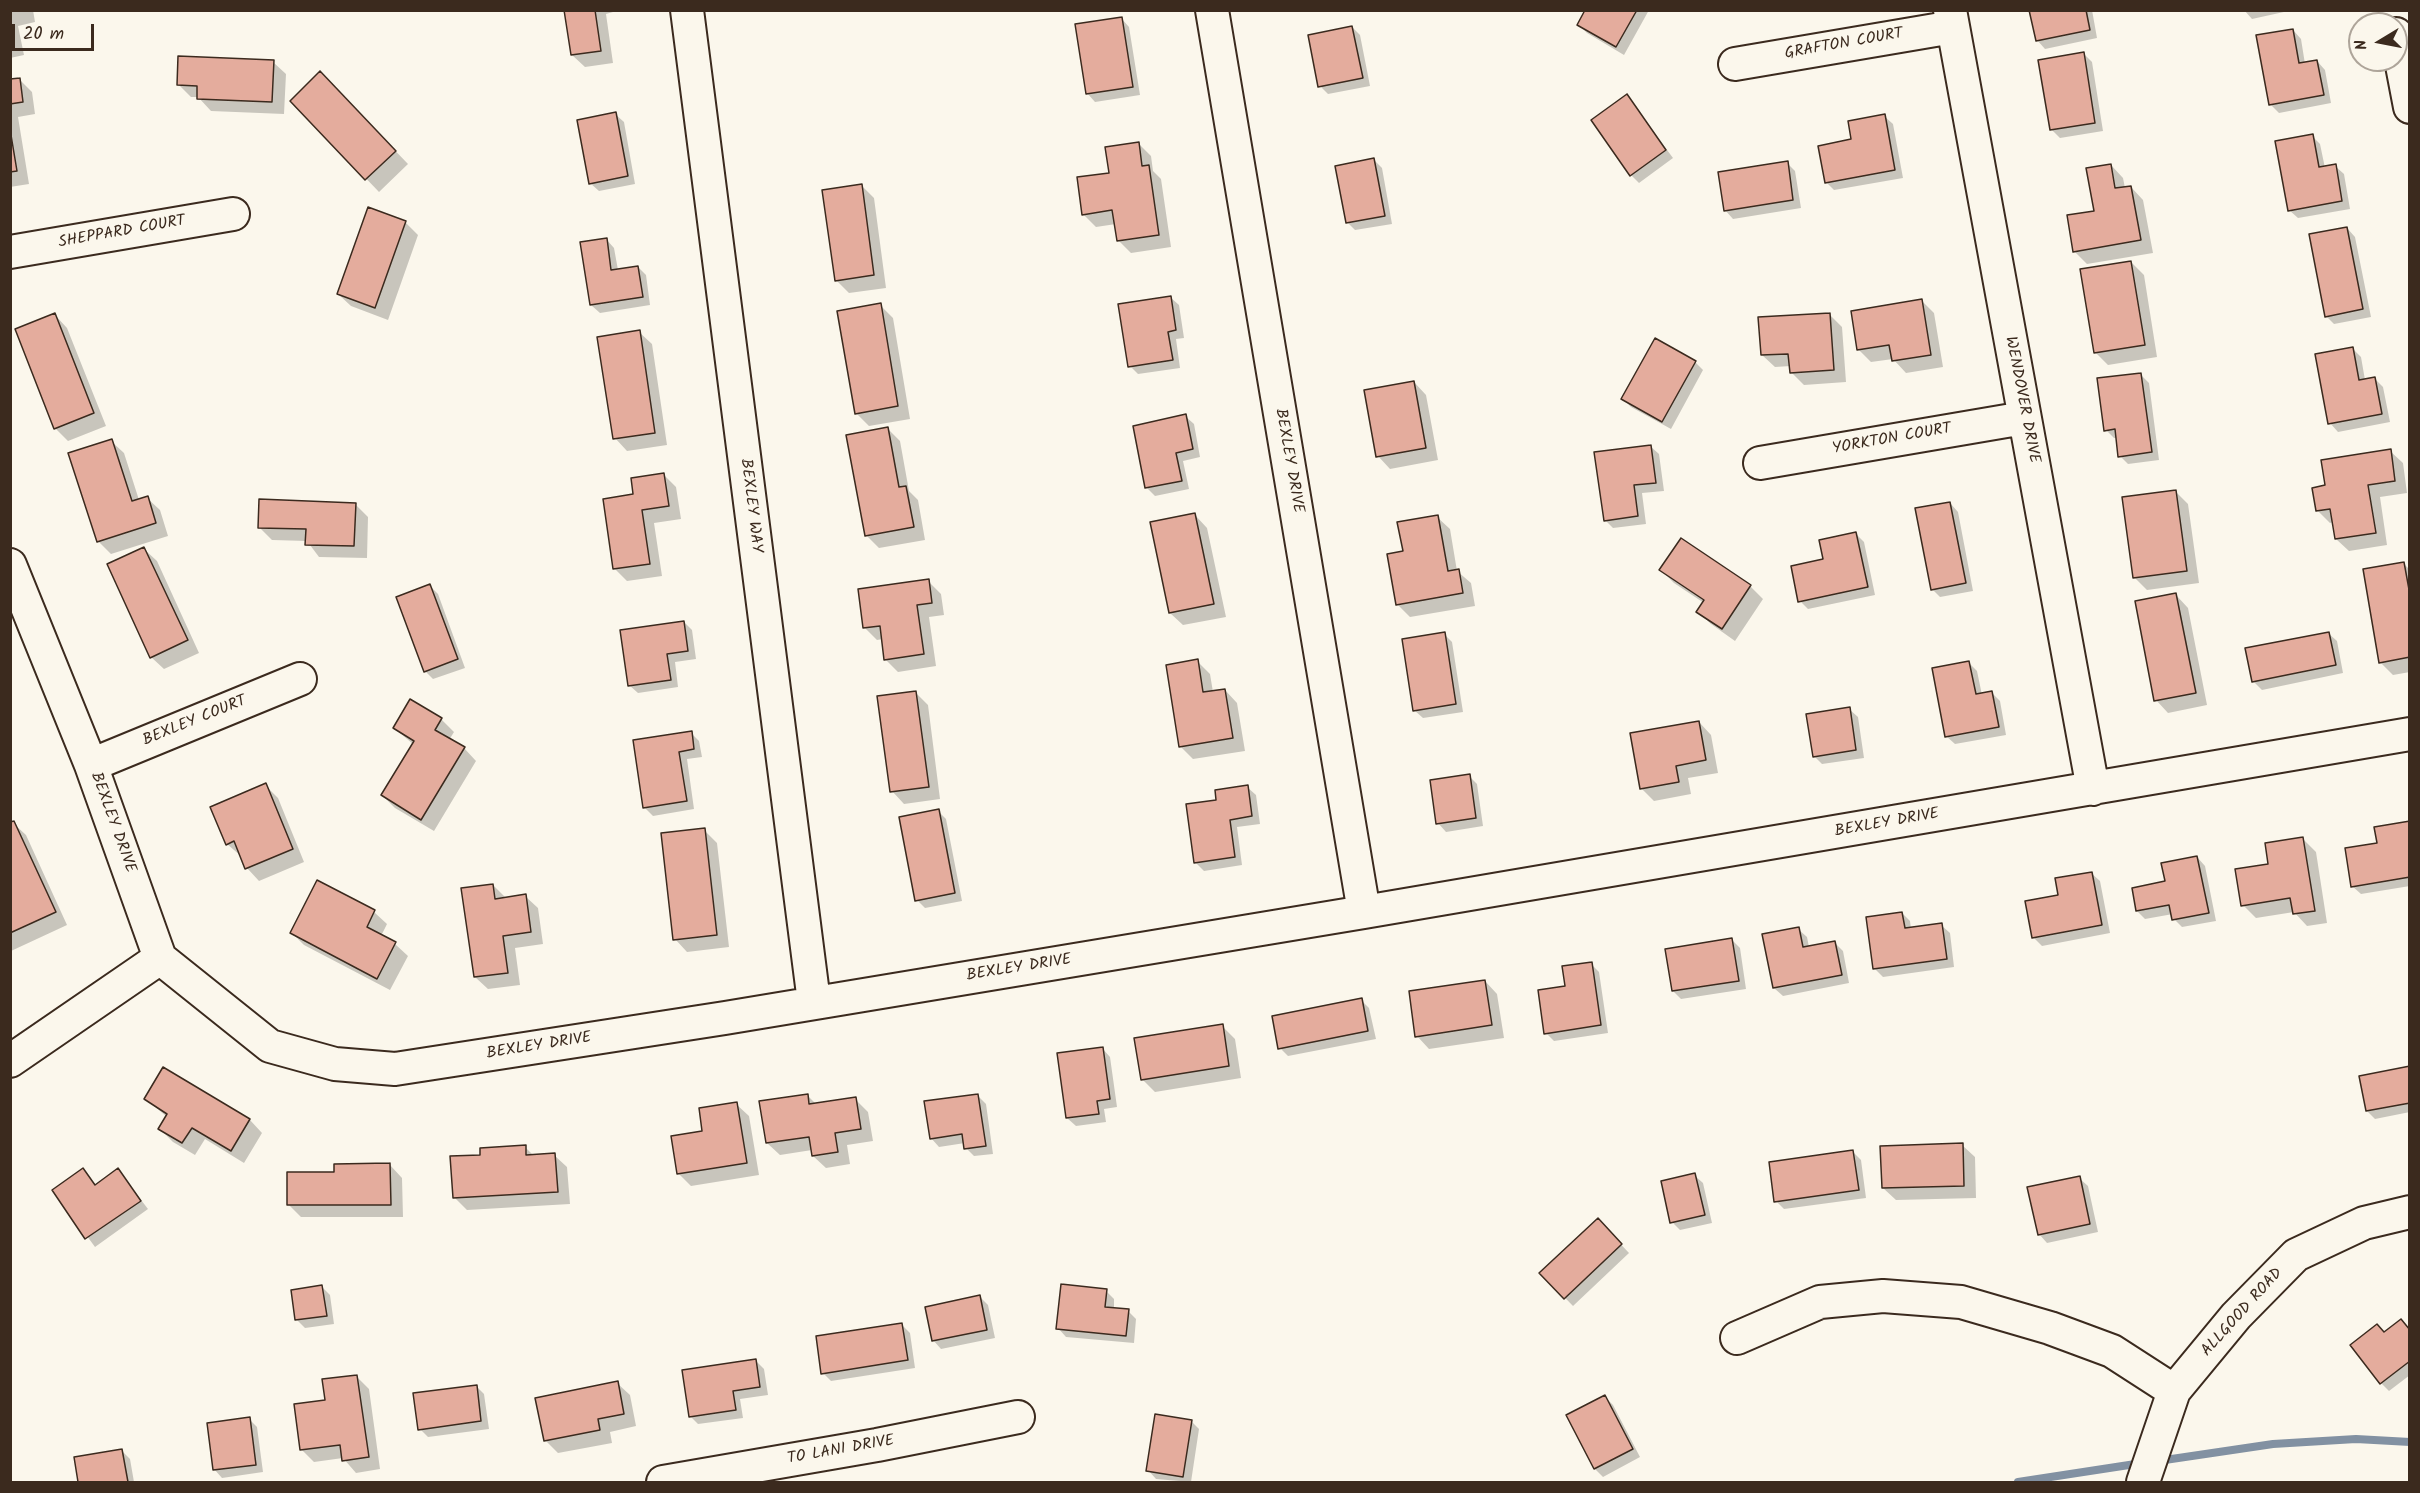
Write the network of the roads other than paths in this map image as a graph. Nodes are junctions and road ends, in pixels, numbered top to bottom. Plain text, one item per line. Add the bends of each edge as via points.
1 (687, 10) edge
2 (1212, 10) edge
3 (1952, 19) edge
4 (1735, 64) dead end
5 (2403, 72) edge
6 (2409, 108) edge
7 (233, 214) dead end
8 (10, 252) edge
9 (2024, 418) junction
10 (1760, 463) dead end
11 (10, 565) edge
12 (300, 679) dead end
13 (2409, 734) edge
14 (91, 765) junction
15 (2093, 789) junction
16 (1364, 912) junction
17 (160, 958) junction
18 (814, 1002) junction
19 (10, 1061) edge
20 (2409, 1212) edge
21 (1737, 1338) dead end
22 (2174, 1390) junction
23 (1018, 1417) dead end
24 (663, 1482) edge
25 (2143, 1482) edge

1 - 18 street, BEXLEY WAY
2 - 16 street, BEXLEY DRIVE
3 - 4 street, GRAFTON COURT
3 - 9 street, WENDOVER DRIVE
5 - 6 street
7 - 8 street, SHEPPARD COURT
9 - 10 street, YORKTON COURT
9 - 15 street, WENDOVER DRIVE
11 - 14 street, BEXLEY DRIVE
12 - 14 street, BEXLEY COURT
13 - 15 street, BEXLEY DRIVE
14 - 17 street, BEXLEY DRIVE
15 - 16 street, BEXLEY DRIVE
16 - 18 street, BEXLEY DRIVE
17 - 18 street, BEXLEY DRIVE via 270,1046 335,1064 383,1068
17 - 19 street
20 - 22 street, ALLGOOD ROAD via 2364,1223 2296,1254 2236,1316
21 - 22 street via 1820,1302 1883,1296 1961,1302 2112,1351
22 - 25 street, ALLGOOD ROAD
23 - 24 street, TO LANI DRIVE

